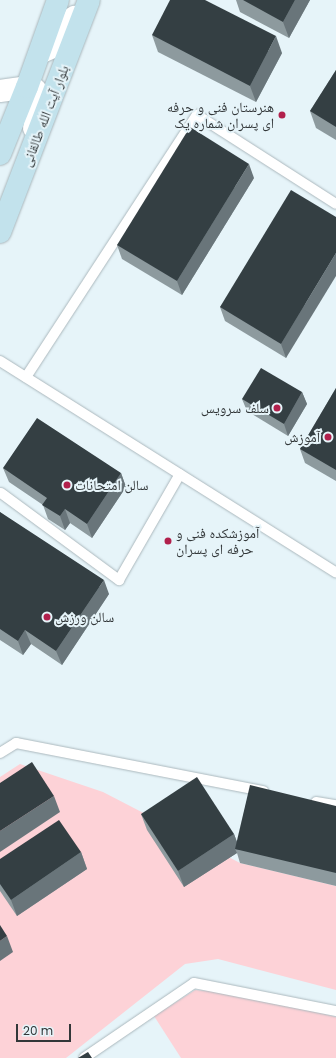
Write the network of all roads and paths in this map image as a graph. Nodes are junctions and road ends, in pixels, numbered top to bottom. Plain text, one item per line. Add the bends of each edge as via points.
1 (58, 0) edge
2 (80, 0) edge
3 (89, 0) edge
4 (38, 55) junction
5 (27, 87) junction
6 (0, 91) edge
7 (0, 154) edge
8 (20, 180) junction
9 (336, 204) edge
10 (0, 232) edge
11 (0, 361) edge
12 (26, 377) junction
13 (180, 474) junction
14 (1, 493) edge
15 (336, 573) edge
16 (0, 753) edge
17 (274, 793) edge
18 (305, 799) edge
19 (336, 805) edge
20 (336, 1011) edge
21 (84, 1058) edge

1 - 4 main road, بلوار آیت الله طالقانی
2 - 4 street via 66,34 57,46
3 - 8 main road, بلوار آیت الله طالقانی
4 - 5 main road, بلوار آیت الله طالقانی
5 - 6 street
5 - 7 main road, بلوار آیت الله طالقانی
5 - 8 street via 36,89 38,100
8 - 10 main road, بلوار آیت الله طالقانی
9 - 12 lane via 197,115
11 - 12 lane
12 - 13 lane
13 - 14 lane via 119,580
13 - 15 lane
16 - 17 lane via 16,742
18 - 19 lane
20 - 21 lane via 194,983

